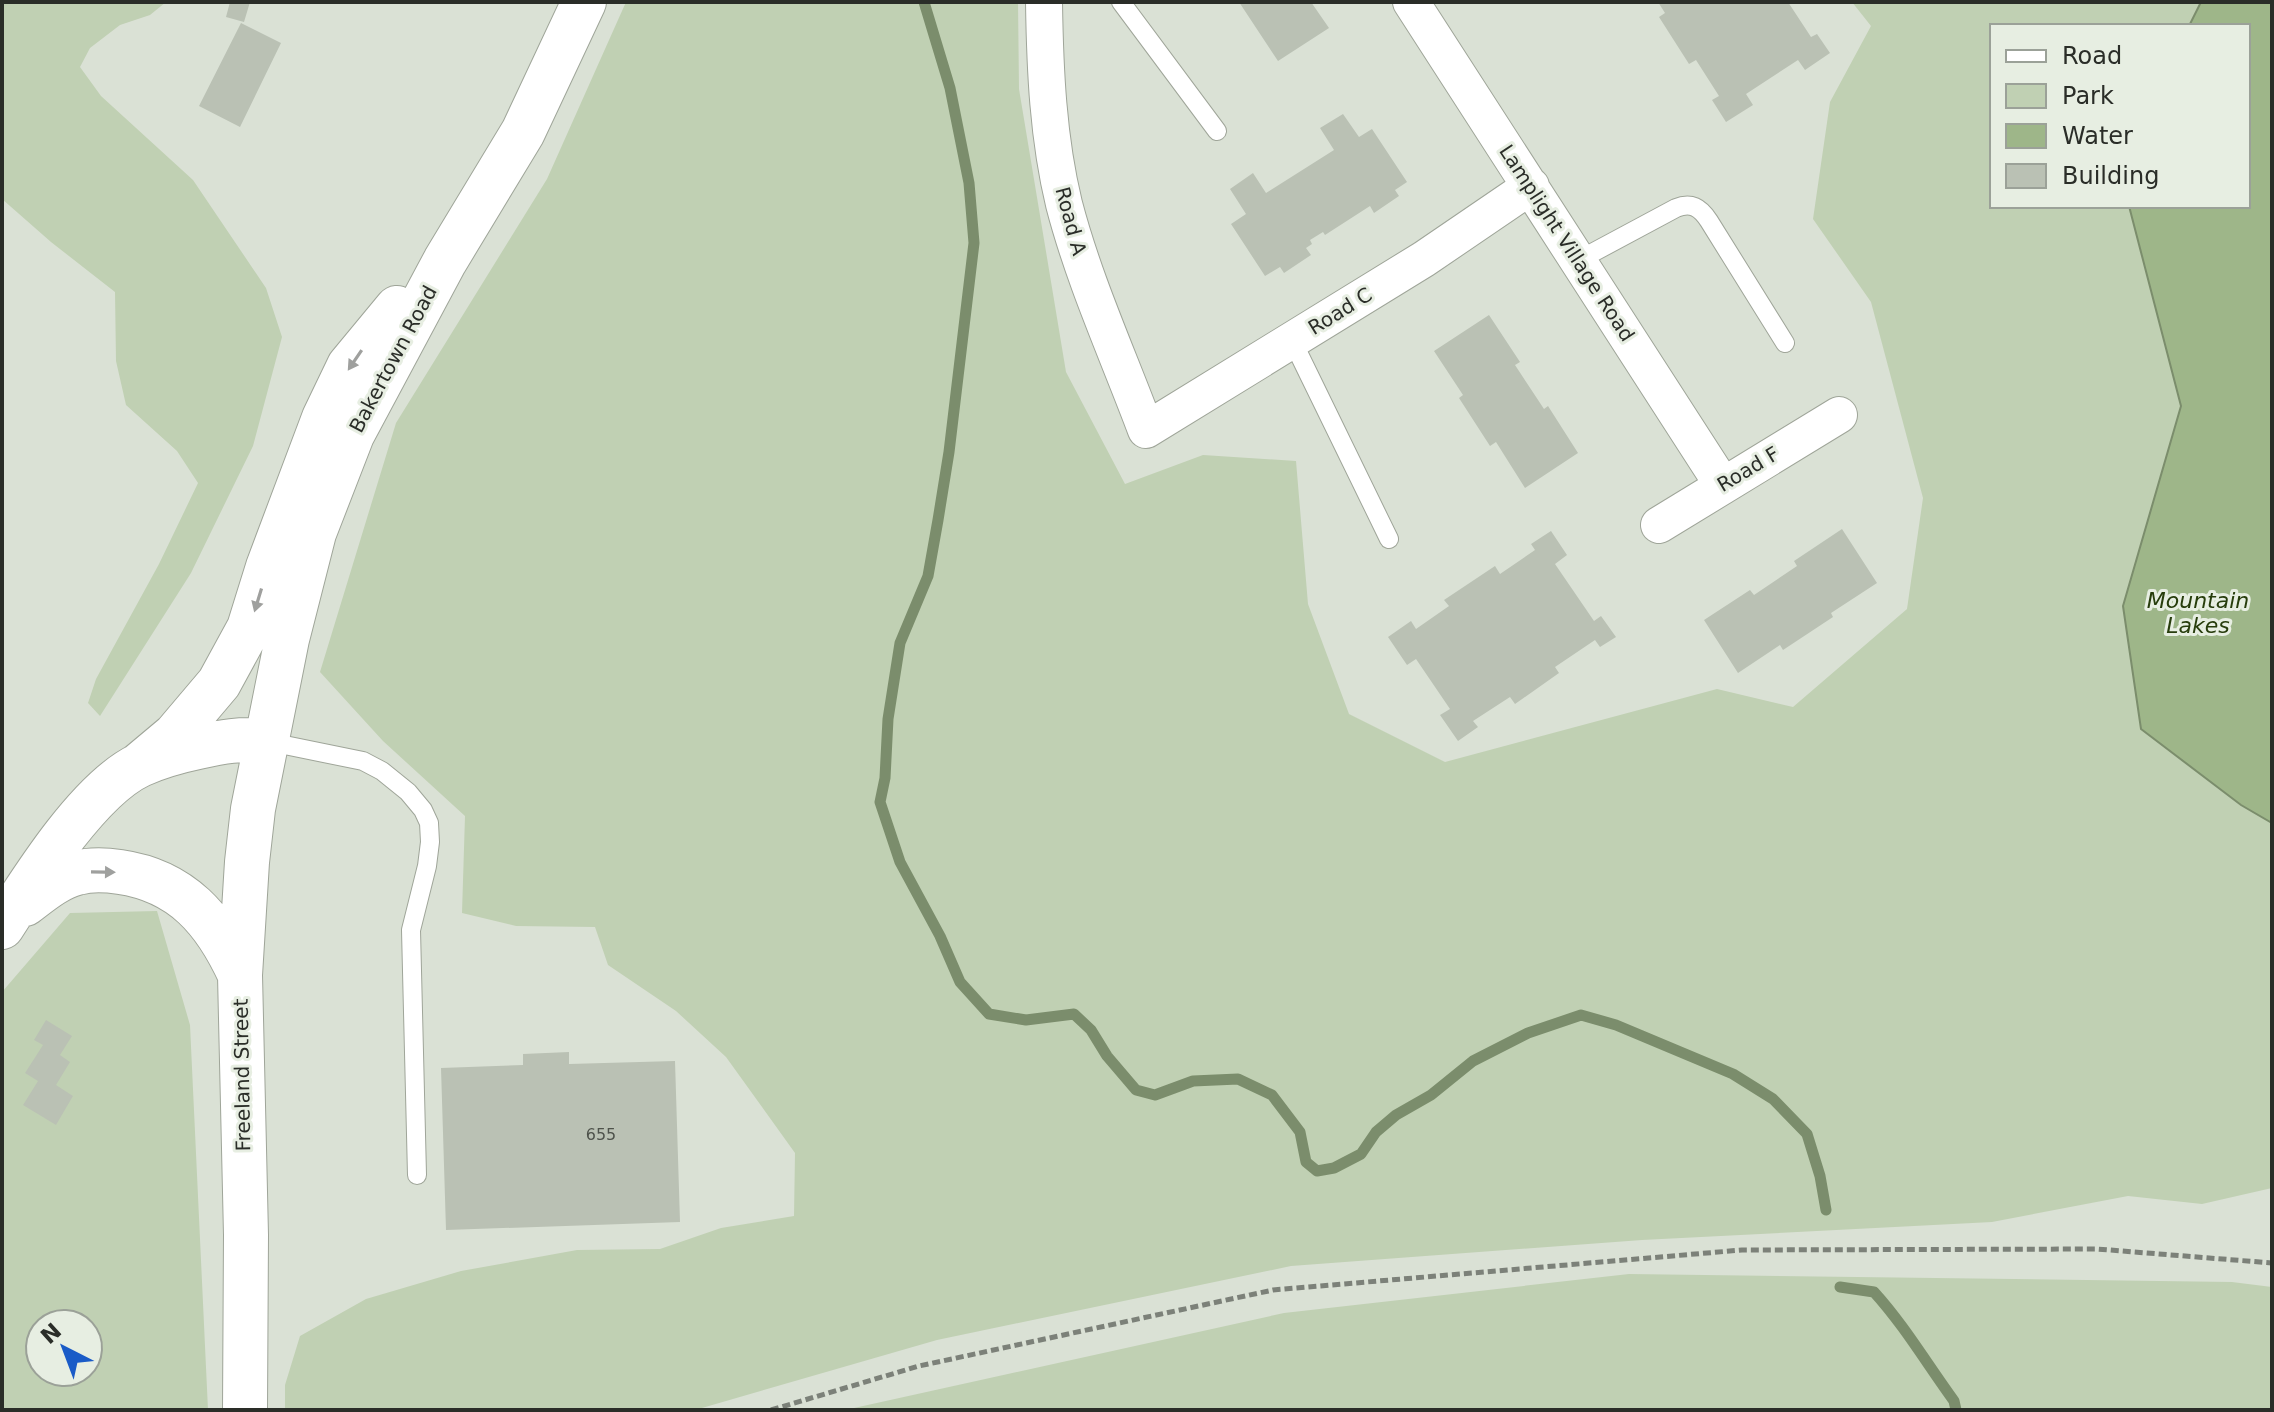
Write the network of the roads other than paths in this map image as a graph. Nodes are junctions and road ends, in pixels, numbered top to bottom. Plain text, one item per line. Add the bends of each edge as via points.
1 (584, 2) edge
2 (1044, 2) edge
3 (1121, 2) edge
4 (1414, 3) edge
5 (1217, 131) dead end
6 (1531, 186) junction
7 (1579, 260) junction
8 (445, 261) junction
9 (1292, 340) junction
10 (1785, 343) dead end
11 (1839, 415) dead end
12 (1146, 430) joint
13 (1722, 484) junction
14 (1659, 525) dead end
15 (1389, 539) dead end
16 (265, 741) junction
17 (138, 766) junction
18 (6, 921) edge
19 (240, 975) junction
20 (417, 1175) dead end
21 (245, 1410) edge

1 - 8 main road, Bakertown Road via 523,132
2 - 12 street, Road A via 1052,139 1064,203
3 - 5 lane
4 - 6 street, Lamplight Village Road
6 - 7 street, Lamplight Village Road
6 - 9 street, Road C
7 - 10 lane via 1676,208 1693,205 1709,221
7 - 13 street, Lamplight Village Road
8 - 16 main road, Bakertown Road via 381,376 331,485 314,533
8 -> 17 main road via 349,366 324,418 249,628 200,707
9 - 12 street, Road C
9 - 15 lane
11 - 13 street, Road F
13 - 14 street, Road F
16 - 17 main road via 219,743
16 - 19 main road, Freeland Street via 247,862
16 - 20 lane via 363,761 408,792 429,823 427,866 411,930
17 - 18 main road via 92,804
18 -> 19 main road via 55,882 78,872 135,874 186,899 225,942
19 - 21 main road, Freeland Street

